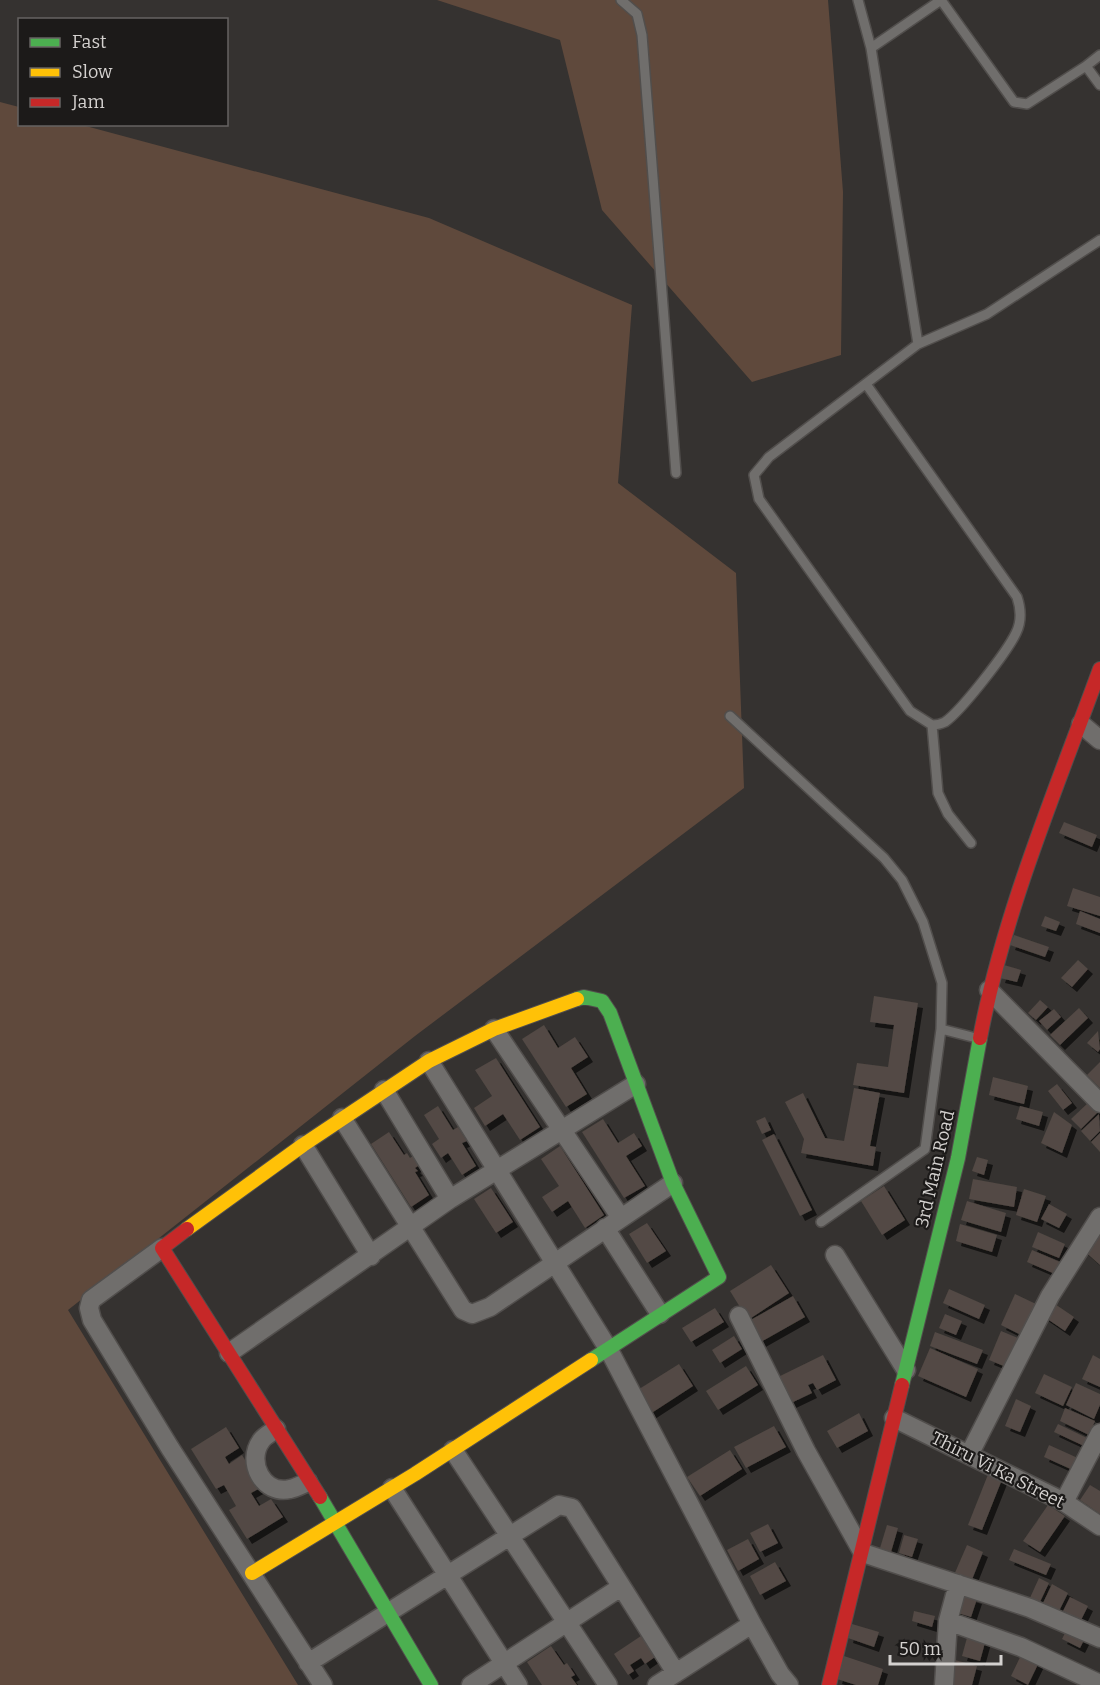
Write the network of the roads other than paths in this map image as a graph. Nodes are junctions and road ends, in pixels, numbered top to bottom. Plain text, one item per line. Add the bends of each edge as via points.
1 (621, 0) edge
2 (858, 0) edge
3 (871, 48) junction
4 (1100, 55) edge
5 (1086, 66) junction
6 (1100, 85) edge
7 (1100, 240) edge
8 (918, 344) junction
9 (866, 384) junction
10 (676, 473) dead end
11 (1100, 669) edge
12 (730, 716) dead end
13 (1081, 724) junction
14 (932, 725) junction
15 (1100, 740) edge
16 (971, 843) dead end
17 (989, 990) junction
18 (494, 1029) junction
19 (941, 1029) junction
20 (980, 1039) junction
21 (429, 1061) junction
22 (636, 1084) junction
23 (384, 1090) junction
24 (1100, 1103) edge
25 (342, 1118) junction
26 (562, 1130) junction
27 (303, 1145) junction
28 (497, 1170) junction
29 (673, 1183) junction
30 (450, 1199) junction
31 (1100, 1217) edge
32 (621, 1218) junction
33 (821, 1222) dead end
34 (411, 1228) junction
35 (605, 1228) junction
36 (162, 1248) junction
37 (835, 1255) dead end
38 (371, 1256) junction
39 (556, 1262) junction
40 (660, 1314) junction
41 (739, 1316) dead end
42 (609, 1350) junction
43 (229, 1353) junction
44 (906, 1370) junction
45 (894, 1418) junction
46 (276, 1429) junction
47 (1100, 1433) edge
48 (453, 1450) junction
49 (969, 1455) junction
50 (308, 1482) junction
51 (392, 1488) junction
52 (1064, 1502) junction
53 (334, 1524) junction
54 (1100, 1526) edge
55 (510, 1536) junction
56 (863, 1553) junction
57 (252, 1573) junction
58 (448, 1576) junction
59 (958, 1584) junction
60 (621, 1587) junction
61 (389, 1610) junction
62 (948, 1621) junction
63 (567, 1623) junction
64 (752, 1624) junction
65 (1100, 1638) edge
66 (308, 1663) junction
67 (504, 1663) junction
68 (676, 1673) junction
69 (1100, 1684) edge
70 (323, 1685) edge
71 (431, 1685) edge
72 (471, 1685) edge
73 (518, 1685) edge
74 (608, 1685) edge
75 (657, 1685) edge
76 (789, 1685) edge
77 (829, 1685) edge
78 (944, 1685) edge

1 - 10 lane via 637,14 642,35
2 - 3 lane
3 - 5 lane via 941,0 1014,102 1027,104
3 - 8 lane
4 - 5 lane
5 - 6 lane
7 - 8 lane via 987,314
8 - 9 lane
9 - 14 lane via 1017,597 1021,609 1016,633 1005,651 952,715
9 - 14 lane via 769,457 758,467 754,483 759,499 910,711
11 - 13 street, 3rd Main Road
12 - 19 lane via 884,858 902,880 923,922 942,983
13 - 15 street
13 - 17 street, 3rd Main Road via 1024,879
14 - 16 lane via 938,793 948,814
17 - 20 street, 3rd Main Road
17 - 24 street
18 - 21 street
18 - 22 street via 584,998 597,998 610,1013
18 - 26 street
19 - 20 lane
19 - 33 lane via 925,1149
20 - 44 street, 3rd Main Road via 958,1158
21 - 23 street
21 - 28 street
22 - 26 street
22 - 29 street
23 - 25 street
23 - 30 street
25 - 27 street
25 - 34 street
26 - 28 street
26 - 32 street
27 - 36 street
27 - 38 street
28 - 30 street
28 - 39 street
29 - 32 street
29 - 40 street via 719,1277
30 - 34 street
31 - 49 street via 1050,1296
32 - 35 street
34 - 38 street
34 - 39 street via 464,1310 472,1314 490,1307
35 - 39 street
35 - 40 street
36 - 43 street
36 - 57 street via 91,1300 92,1320
37 - 44 street
38 - 43 street
39 - 42 street
40 - 42 street
41 - 56 street via 806,1451
42 - 48 street
42 - 64 street
43 - 46 street
44 - 45 street, 3rd Main Road
45 - 49 street, Thiru Vi Ka Street
45 - 56 street, 3rd Main Road
46 - 50 street
46 - 50 street via 261,1440 256,1452 258,1475 271,1487 289,1490
47 - 52 street
48 - 51 street
48 - 55 street
49 - 52 street, Thiru Vi Ka Street
50 - 53 street
51 - 53 street
51 - 58 street
52 - 54 street, Thiru Vi Ka Street
53 - 57 street
53 - 61 street
55 - 58 street
55 - 60 street via 559,1505 572,1508
55 - 63 street
56 - 59 street
56 - 77 street, 3rd Main Road
57 - 66 street
58 - 61 street
58 - 67 street
59 - 62 street
59 - 65 street via 1030,1608
60 - 63 street
60 - 68 street
61 - 66 street
61 - 71 street
62 - 69 street via 1021,1647
62 - 78 street
63 - 67 street
63 - 74 street
64 - 68 street
64 - 76 street
66 - 70 street
67 - 72 street
67 - 73 street
68 - 75 street

